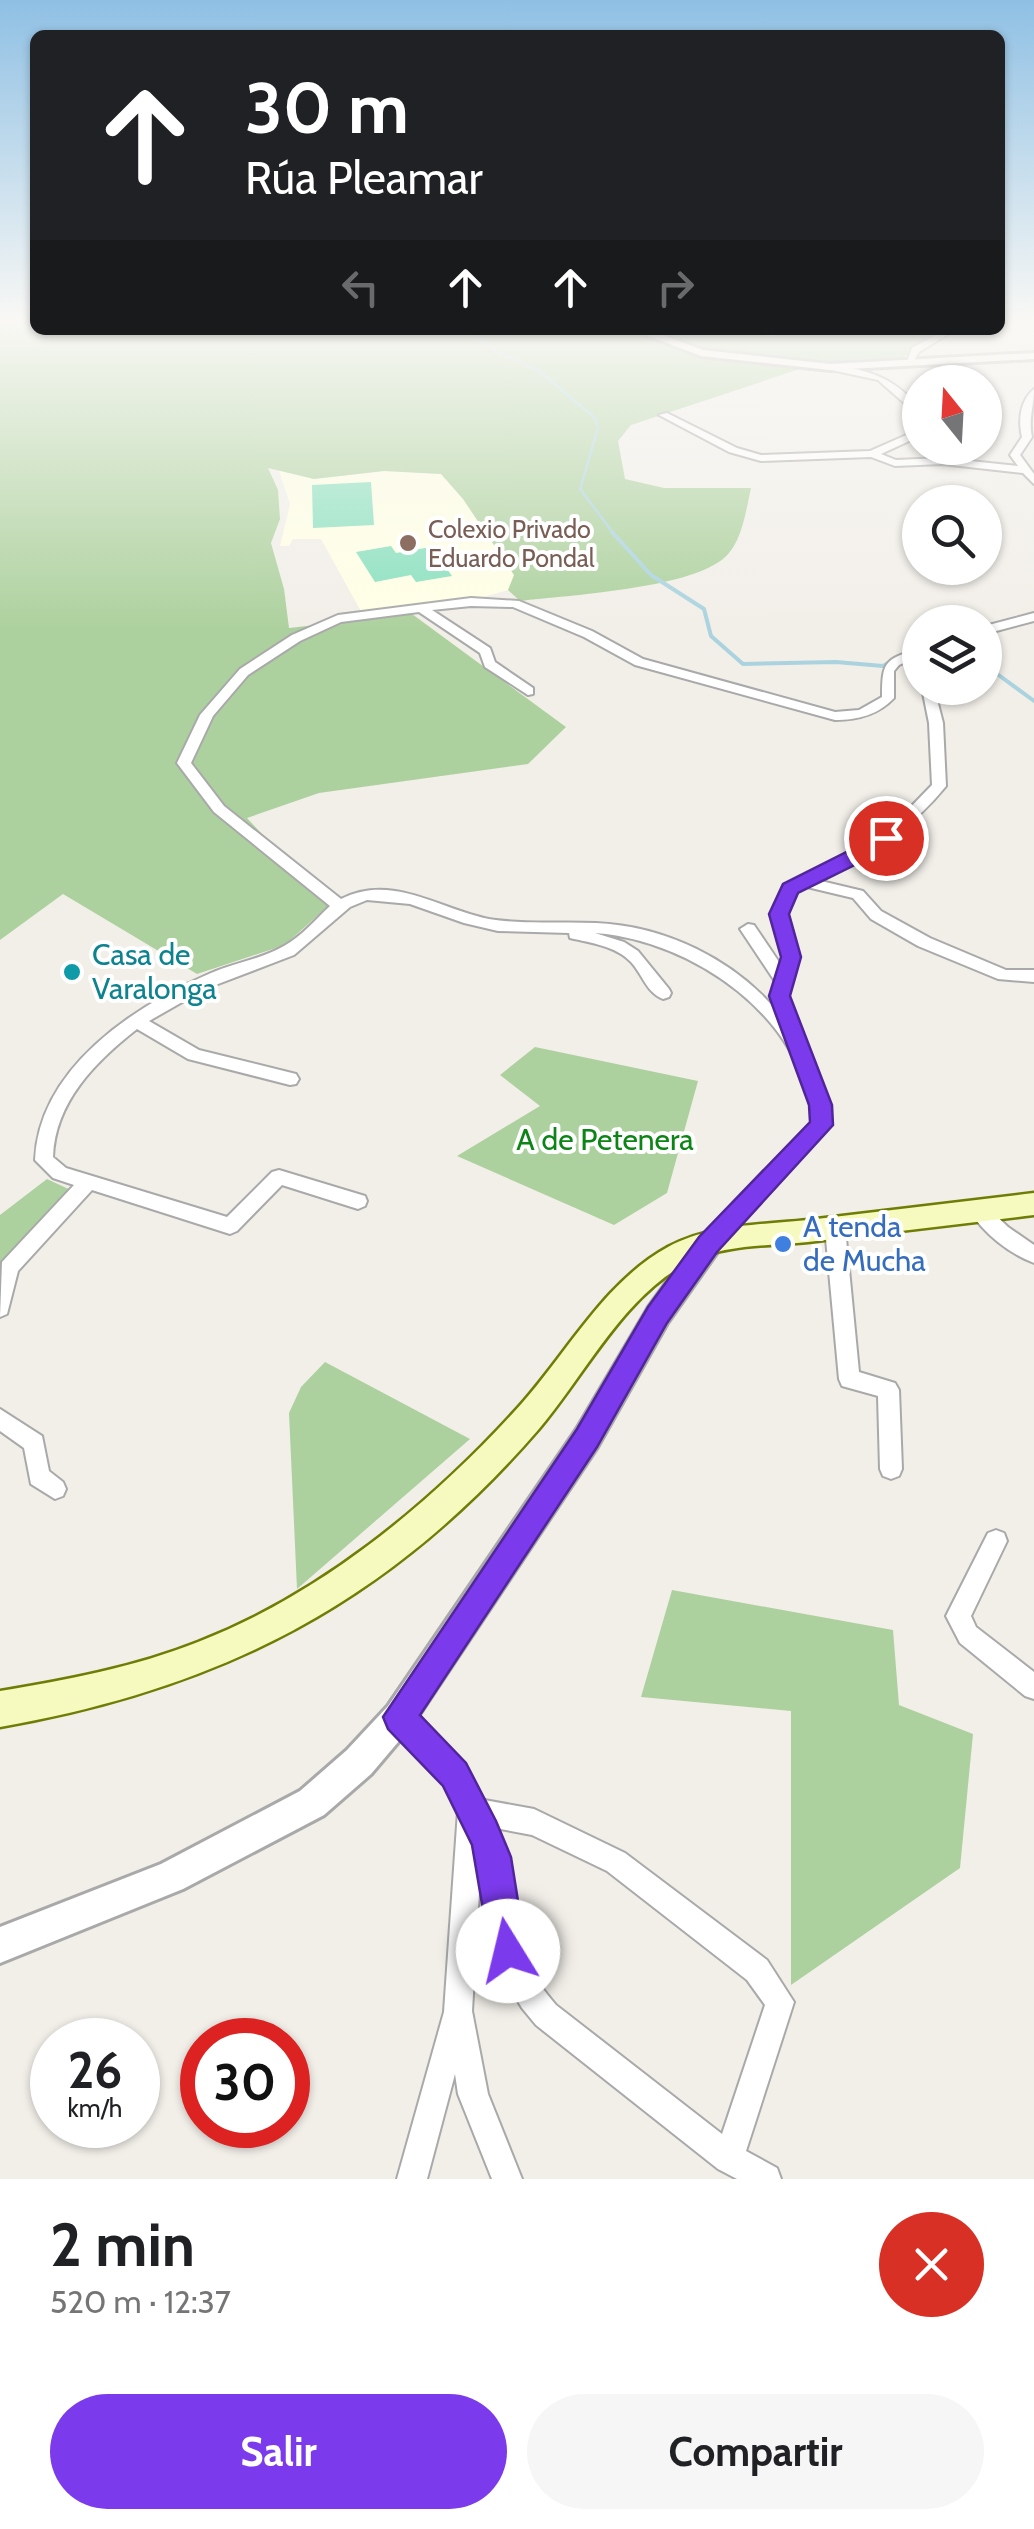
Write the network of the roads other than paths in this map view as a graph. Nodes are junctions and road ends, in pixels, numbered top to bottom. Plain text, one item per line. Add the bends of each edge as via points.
1 (681, 424) edge
2 (1023, 424) edge
3 (902, 440) edge
4 (872, 454) junction
5 (1023, 470) junction
6 (1034, 481) edge
7 (419, 608) junction
8 (1034, 616) edge
9 (1002, 625) edge
10 (902, 660) edge
11 (528, 691) dead end
12 (932, 705) edge
13 (805, 882) junction
14 (339, 906) junction
15 (542, 927) junction
16 (748, 930) dead end
17 (1034, 976) edge
18 (784, 983) junction
19 (663, 993) dead end
20 (140, 1021) junction
21 (799, 1050) junction
22 (290, 1079) dead end
23 (89, 1181) junction
24 (358, 1200) dead end
25 (1034, 1204) edge
26 (979, 1211) junction
27 (836, 1228) junction
28 (728, 1231) junction
29 (1034, 1255) edge
30 (0, 1308) edge
31 (0, 1419) edge
32 (891, 1469) dead end
33 (54, 1489) dead end
34 (996, 1541) dead end
35 (1034, 1687) edge
36 (0, 1708) edge
37 (399, 1717) junction
38 (471, 1810) junction
39 (0, 1946) edge
40 (458, 2012) junction
41 (729, 2158) junction
42 (412, 2179) edge
43 (507, 2179) edge
44 (766, 2179) edge

1 - 4 street via 761,458
2 - 5 street via 1027,437 1015,455
3 - 4 street
4 - 5 street via 895,463
5 - 6 street
7 - 10 street via 515,604 639,662 835,716 878,707 888,698 888,670
7 - 11 street via 486,652 489,664
7 - 14 street via 338,620 244,672 206,715 184,763 219,809
8 - 9 street
12 - 13 street via 939,786 907,823
13 - 17 street via 858,894 876,915 988,969
13 - 18 street via 790,889 779,914 791,957
14 - 15 street via 388,894 484,923
14 - 20 street via 288,951 168,1000
15 - 19 street via 630,953
15 - 21 street via 635,931 673,943 745,988
16 - 18 street
18 - 21 street via 780,996
20 - 22 street via 194,1055
20 - 23 street via 70,1082 47,1127 44,1160 60,1173
21 - 28 street via 822,1125
23 - 24 street via 230,1226 279,1177
23 - 30 street via 9,1268
25 - 26 main road
26 - 27 main road
26 - 29 street
27 - 28 main road
27 - 32 street via 849,1379 888,1390
28 - 36 main road via 650,1275 526,1421 461,1487 371,1561 277,1622 200,1659 68,1698
28 - 37 street via 658,1315 587,1438
31 - 33 street via 34,1443 39,1477
34 - 35 street via 958,1616 968,1635
37 - 38 street via 454,1775
37 - 39 street via 312,1803 170,1877
38 - 40 street
38 - 41 street via 494,1857 508,1951 526,1995
38 - 41 street via 534,1822 616,1862 757,1970 780,2002
40 - 42 street
40 - 43 street via 473,2094
41 - 44 street

